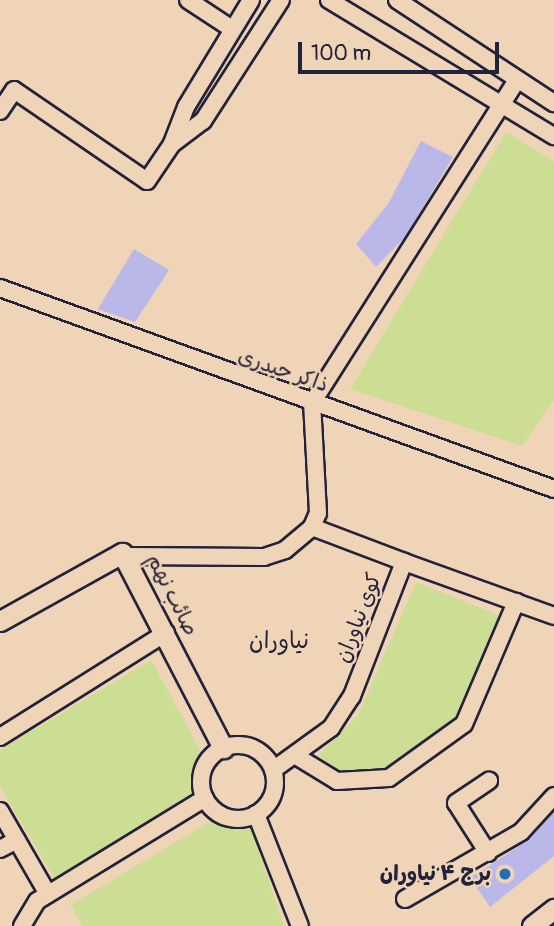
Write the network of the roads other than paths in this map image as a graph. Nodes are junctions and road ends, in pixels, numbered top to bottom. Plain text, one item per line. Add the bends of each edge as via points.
1 (188, 0) edge
2 (251, 0) edge
3 (281, 0) edge
4 (329, 0) edge
5 (397, 0) edge
6 (232, 29) junction
7 (517, 80) junction
8 (554, 103) edge
9 (503, 104) junction
10 (0, 111) edge
11 (554, 136) edge
12 (172, 144) junction
13 (0, 288) edge
14 (312, 403) junction
15 (554, 489) edge
16 (312, 527) junction
17 (127, 556) junction
18 (404, 562) junction
19 (516, 603) junction
20 (554, 616) edge
21 (0, 621) edge
22 (166, 633) junction
23 (0, 737) edge
24 (223, 748) junction
25 (296, 755) junction
26 (273, 770) junction
27 (489, 781) dead end
28 (554, 796) edge
29 (205, 798) junction
30 (0, 811) edge
31 (256, 814) junction
32 (17, 839) junction
33 (0, 849) edge
34 (488, 853) junction
35 (48, 894) junction
36 (405, 899) dead end
37 (554, 909) edge
38 (540, 923) edge
39 (22, 926) edge
40 (300, 926) edge

1 - 6 street
2 - 6 street
3 - 12 street via 203,121
4 - 9 street
5 - 7 street
6 - 12 street via 186,107
7 - 8 street
7 - 9 street
9 - 11 street
9 - 14 street
10 - 12 street via 14,90 147,181
13 - 14 street, ذاکر حیدری
14 - 15 street, ذاکر حیدری
14 - 16 street via 318,513
16 - 17 street via 285,550 264,557
16 - 18 street
17 - 21 main road, صائب نهم via 117,553
17 - 22 main road, صائب نهم
18 - 19 street, کوی نیاوران
18 - 25 street, کوی نیاوران via 352,696 331,729
19 - 20 street, کوی نیاوران
19 - 25 street via 464,724 389,778 337,781
22 - 23 street
22 - 24 main road, صائب نهم
24 - 26 street via 258,751
24 - 29 street via 202,775
25 - 26 street, کوی نیاوران
26 - 31 street via 272,795
27 - 34 street via 456,803
28 - 34 street via 521,832
29 - 31 street via 232,818
29 - 35 street
30 - 32 street
31 - 40 street
32 - 33 street
32 - 35 street
34 - 36 street
35 - 39 street
37 - 38 main road

